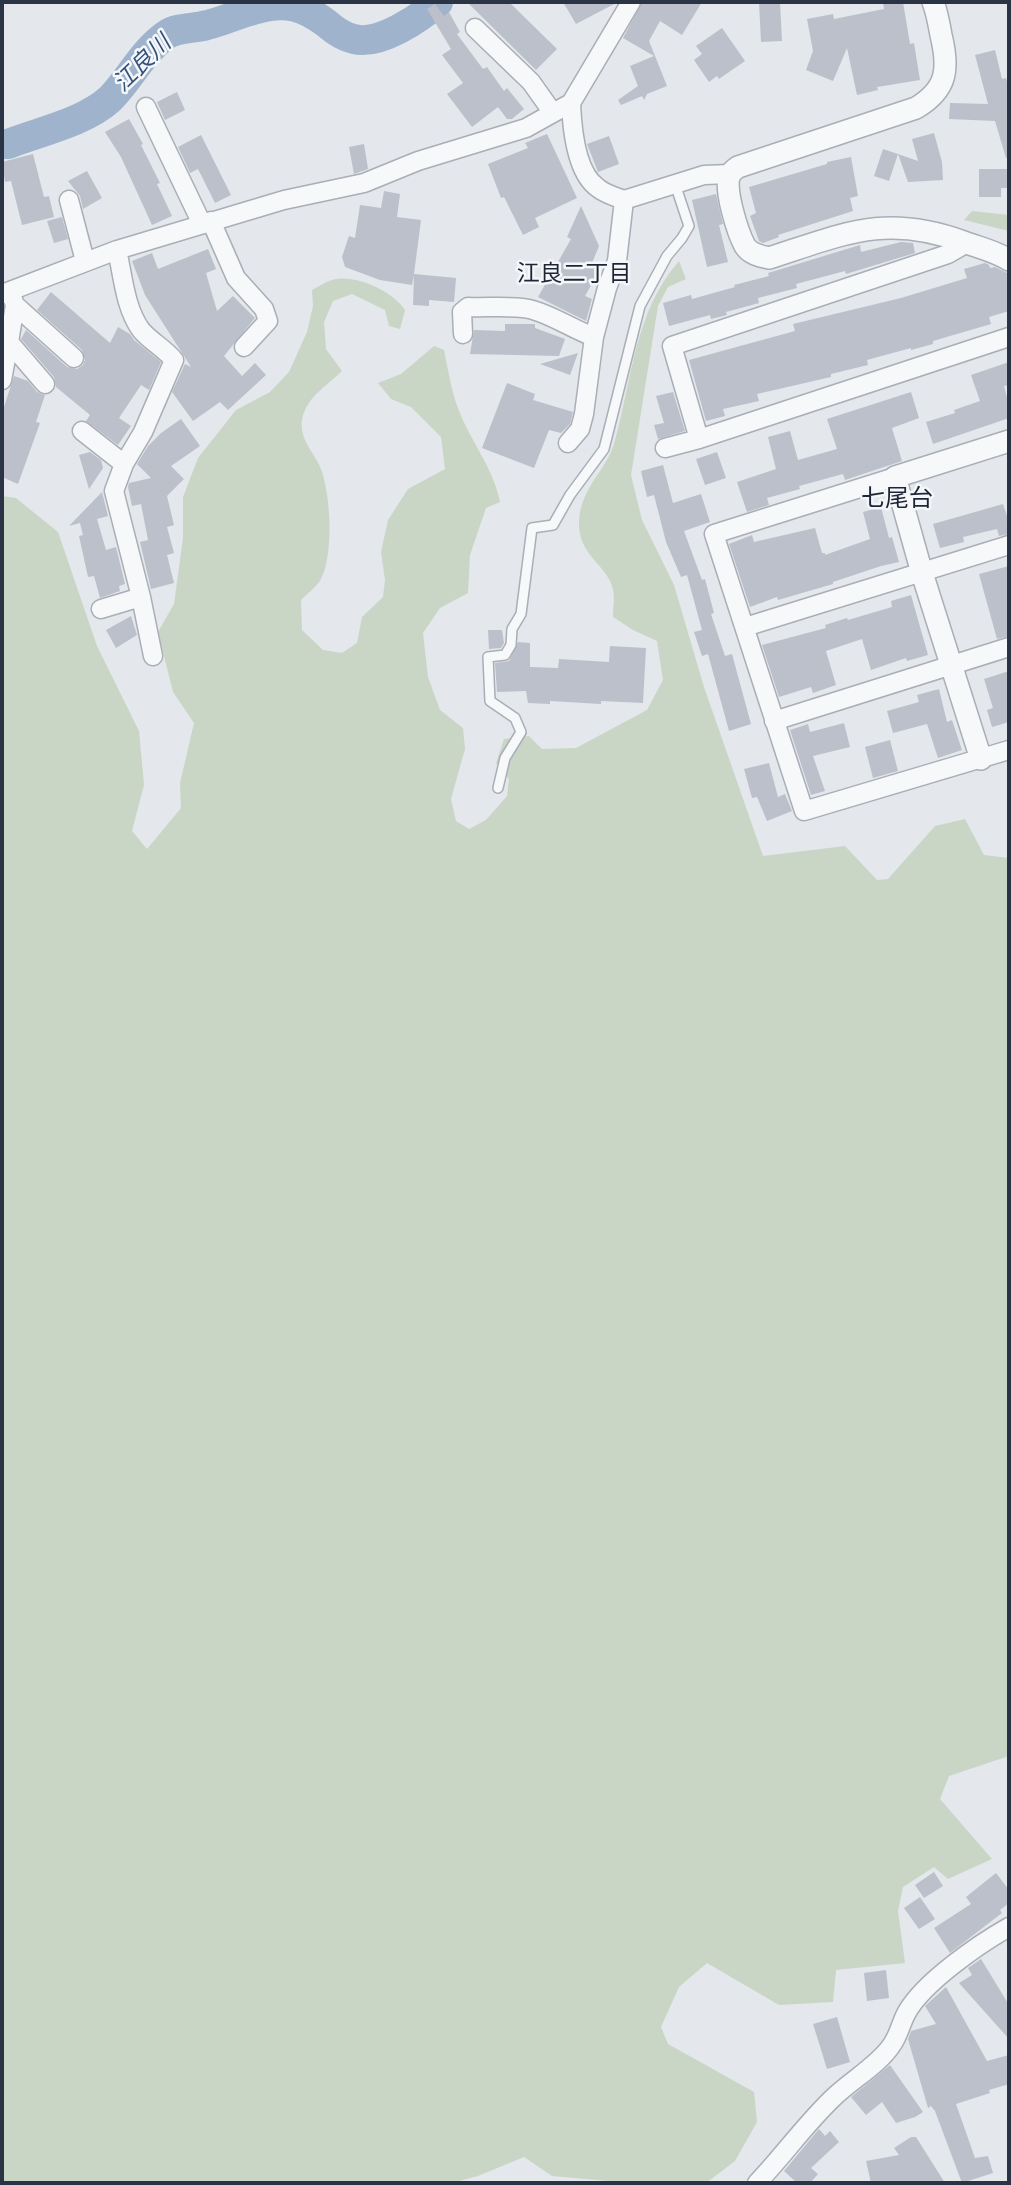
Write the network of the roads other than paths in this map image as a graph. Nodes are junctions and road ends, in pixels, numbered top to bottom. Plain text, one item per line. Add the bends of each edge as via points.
1 (631, 2) edge
2 (933, 2) edge
3 (475, 28) dead end
4 (571, 103) junction
5 (146, 107) dead end
6 (553, 113) junction
7 (730, 174) junction
8 (675, 184) junction
9 (69, 200) dead end
10 (624, 200) junction
11 (207, 222) junction
12 (967, 243) junction
13 (117, 250) junction
14 (1009, 260) edge
15 (85, 261) junction
16 (9, 297) edge
17 (463, 334) dead end
18 (594, 337) junction
19 (1009, 337) edge
20 (9, 342) junction
21 (244, 347) dead end
22 (74, 358) dead end
23 (2, 380) edge
24 (45, 384) dead end
25 (82, 431) dead end
26 (699, 439) junction
27 (1009, 441) edge
28 (568, 443) dead end
29 (665, 448) dead end
30 (124, 464) junction
31 (895, 477) junction
32 (1009, 545) edge
33 (922, 573) junction
34 (141, 597) junction
35 (101, 609) dead end
36 (745, 627) junction
37 (1009, 647) edge
38 (153, 656) dead end
39 (951, 666) junction
40 (775, 721) junction
41 (1009, 750) edge
42 (981, 759) junction
43 (498, 788) dead end
44 (1009, 1927) edge
45 (757, 2183) edge

1 - 4 street
2 - 7 street via 946,70 925,103 760,158
3 - 6 street via 531,82
4 - 6 street
4 - 10 street via 573,137 581,164 596,188
5 - 11 street
6 - 11 street via 526,128 364,183
7 - 8 street via 704,175
7 - 12 street via 727,188 745,247 757,256 769,258 880,227 919,229
8 - 10 street
8 - 43 lane via 689,226 640,306 604,449 553,525 532,528 521,614 512,629 511,645 505,655 488,657 489,701 515,719 521,732 505,758
9 - 15 street
10 - 18 street via 617,261
11 - 13 street
11 - 21 street via 236,278 264,309 268,321
12 - 14 street
12 - 26 street via 948,254 672,346
13 - 15 street
13 - 30 street via 131,312 142,331 174,360
15 - 16 street
16 - 20 street
16 - 22 street
17 - 18 street via 462,312 468,307 527,308
18 - 28 street via 584,414 580,429
19 - 26 street
20 - 23 street
20 - 24 street
25 - 30 street
26 - 29 street
27 - 31 street
30 - 34 street via 114,491
31 - 33 street
31 - 36 street via 714,534
32 - 33 street
33 - 36 street
33 - 39 street
34 - 35 street
34 - 38 street
36 - 40 street
37 - 39 street
39 - 40 street
39 - 42 street
40 - 42 street via 804,811
41 - 42 street
44 - 45 street via 931,1983 907,2011 891,2047 835,2095

